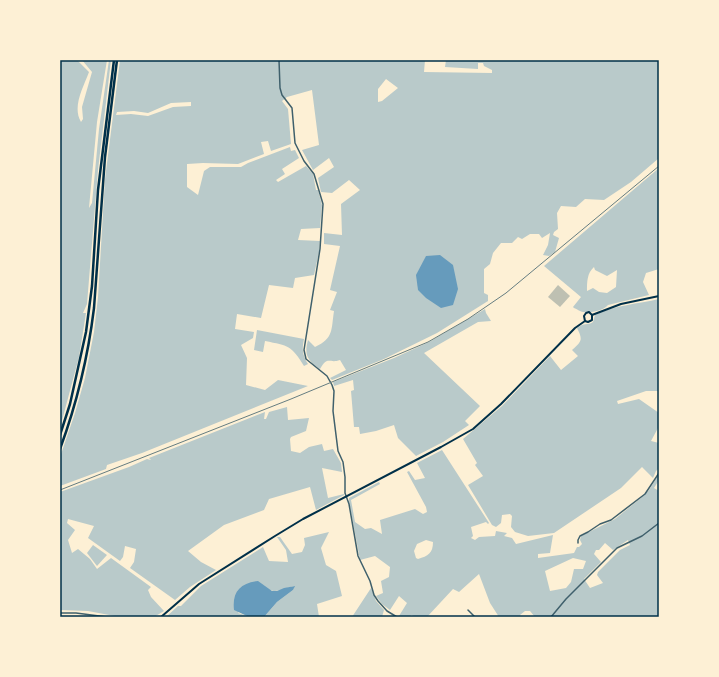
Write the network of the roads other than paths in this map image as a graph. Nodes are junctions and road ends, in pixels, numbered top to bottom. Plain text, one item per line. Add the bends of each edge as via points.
1 (114, 60) edge
2 (117, 60) edge
3 (279, 60) edge
4 (659, 296) edge
5 (592, 315) junction
6 (585, 320) junction
7 (60, 435) edge
8 (60, 449) edge
9 (659, 473) edge
10 (346, 497) junction
11 (659, 524) edge
12 (578, 543) dead end
13 (468, 610) dead end
14 (60, 613) edge
15 (107, 617) edge
16 (161, 617) edge
17 (397, 617) edge
18 (475, 617) edge
19 (551, 617) edge

1 - 7 highway via 98,190 92,286 86,332 70,404
2 - 8 highway via 105,157 91,331 78,396
3 - 10 street via 280,88 282,96 292,108 295,143 314,174 323,204 320,249 304,350 306,359 327,376 334,391 333,411 338,451 343,462
4 - 5 main road via 621,304
5 - 6 main road via 590,321
5 - 6 main road via 586,313
6 - 10 main road via 501,404 472,429
9 - 12 street via 645,494 611,520 580,536
10 - 16 main road via 275,536 199,584
10 - 17 street via 360,564 378,601
11 - 19 street via 617,548
13 - 18 street
14 - 15 street

